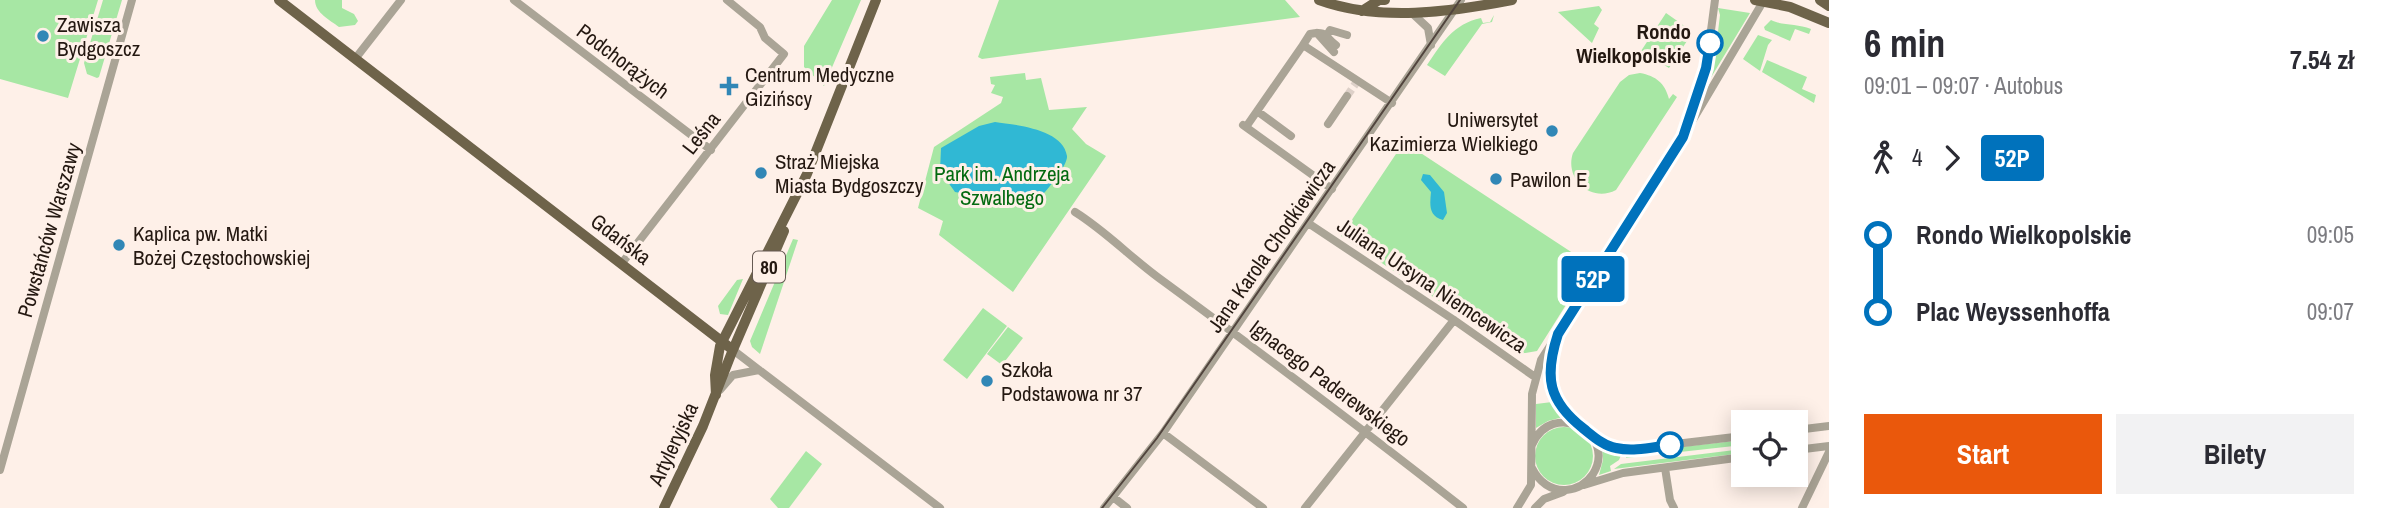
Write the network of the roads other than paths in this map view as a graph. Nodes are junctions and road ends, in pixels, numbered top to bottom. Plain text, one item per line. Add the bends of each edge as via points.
1 (132, 0) edge
2 (279, 0) edge
3 (401, 0) edge
4 (514, 0) edge
5 (727, 0) edge
6 (876, 0) edge
7 (1319, 0) edge
8 (1379, 0) edge
9 (1385, 0) edge
10 (1512, 0) edge
11 (1715, 0) edge
12 (1820, 0) edge
13 (1761, 1) edge
14 (1459, 4) edge
15 (1829, 6) edge
16 (1362, 11) junction
17 (1409, 12) junction
18 (1829, 23) edge
19 (1317, 33) junction
20 (1327, 35) junction
21 (1346, 35) dead end
22 (1303, 45) junction
23 (1431, 46) junction
24 (355, 59) junction
25 (1347, 96) tunnel mouth
26 (1392, 103) junction
27 (1257, 111) junction
28 (1328, 124) dead end
29 (1291, 136) dead end
30 (1683, 137) junction
31 (711, 150) junction
32 (803, 183) junction
33 (1332, 189) junction
34 (1075, 212) dead end
35 (1308, 223) junction
36 (622, 263) junction
37 (1454, 320) junction
38 (699, 323) junction
39 (731, 323) junction
40 (1233, 331) junction
41 (1558, 334) junction
42 (721, 342) junction
43 (733, 350) junction
44 (759, 370) junction
45 (1535, 377) junction
46 (716, 396) junction
47 (1829, 426) edge
48 (1808, 429) edge
49 (1365, 431) junction
50 (1586, 431) junction
51 (1163, 433) junction
52 (1731, 437) edge
53 (1829, 446) edge
54 (1531, 447) junction
55 (1808, 449) edge
56 (1829, 452) edge
57 (1731, 459) edge
58 (1531, 466) junction
59 (1665, 468) junction
60 (0, 470) edge
61 (1581, 486) junction
62 (1569, 490) junction
63 (1113, 497) junction
64 (664, 508) edge
65 (940, 508) edge
66 (1104, 508) edge
67 (1126, 508) edge
68 (1263, 508) edge
69 (1305, 508) edge
70 (1463, 508) edge
71 (1517, 508) edge
72 (1535, 508) edge
73 (1674, 508) edge
74 (1802, 508) edge

1 - 60 street, Powstańców Warszawy
2 - 24 main road, Gdańska
3 - 24 street
4 - 31 street, Podchorążych
5 - 31 street, Leśna via 784,54
6 - 32 main road, 80
7 - 16 main road
8 - 9 main road
8 - 16 main road
10 - 14 main road
11 - 30 street via 1706,68
12 - 15 main road
13 - 18 main road
13 - 30 street
14 - 17 main road
14 - 23 street, Jana Karola Chodkiewicza
16 - 17 main road
17 - 23 street via 1427,26
19 - 20 street
19 - 20 street via 1335,49
19 - 22 street via 1310,34
20 - 21 street via 1330,30
22 - 26 street
22 - 27 street
23 - 26 street, Jana Karola Chodkiewicza
24 - 36 main road, Gdańska
25 - 28 street
26 - 33 street, Jana Karola Chodkiewicza
27 - 29 street
27 - 33 street via 1244,126
30 - 41 street
31 - 36 street, Leśna
32 - 39 main road, 80
32 - 43 main road, 80
33 - 35 street, Jana Karola Chodkiewicza
34 - 40 street, Ignacego Paderewskiego
35 - 37 street, Juliana Ursyna Niemcewicza
35 - 40 street, Jana Karola Chodkiewicza
36 - 38 main road, Gdańska
37 - 45 street, Juliana Ursyna Niemcewicza
37 - 49 street
38 - 39 main road
38 - 42 main road, Gdańska
39 - 42 main road, 80
40 - 49 street, Ignacego Paderewskiego
40 - 51 street, Jana Karola Chodkiewicza
41 - 45 street
41 - 50 street via 1550,357 1552,389 1565,412
42 - 43 main road, Gdańska
42 - 46 main road, Artyleryjska / 80
43 - 44 street, Gdańska
43 - 46 main road, Artyleryjska / 80
44 - 46 street via 733,375
44 - 65 street, Gdańska
45 - 54 street
46 - 64 main road, Artyleryjska / 80
47 - 48 street
49 - 69 street
49 - 70 street, Ignacego Paderewskiego
50 - 52 street via 1613,447 1633,449
50 - 54 street via 1567,422 1554,424 1541,431
50 - 61 street via 1597,447 1597,464
51 - 63 street, Jana Karola Chodkiewicza
51 - 68 street
53 - 55 street
54 - 58 street
56 - 74 street
57 - 59 street
58 - 62 street via 1548,487
58 - 71 street via 1530,489
59 - 61 street via 1614,475
59 - 73 street
61 - 62 street
62 - 72 street via 1544,499
63 - 66 street, Jana Karola Chodkiewicza
63 - 67 street

